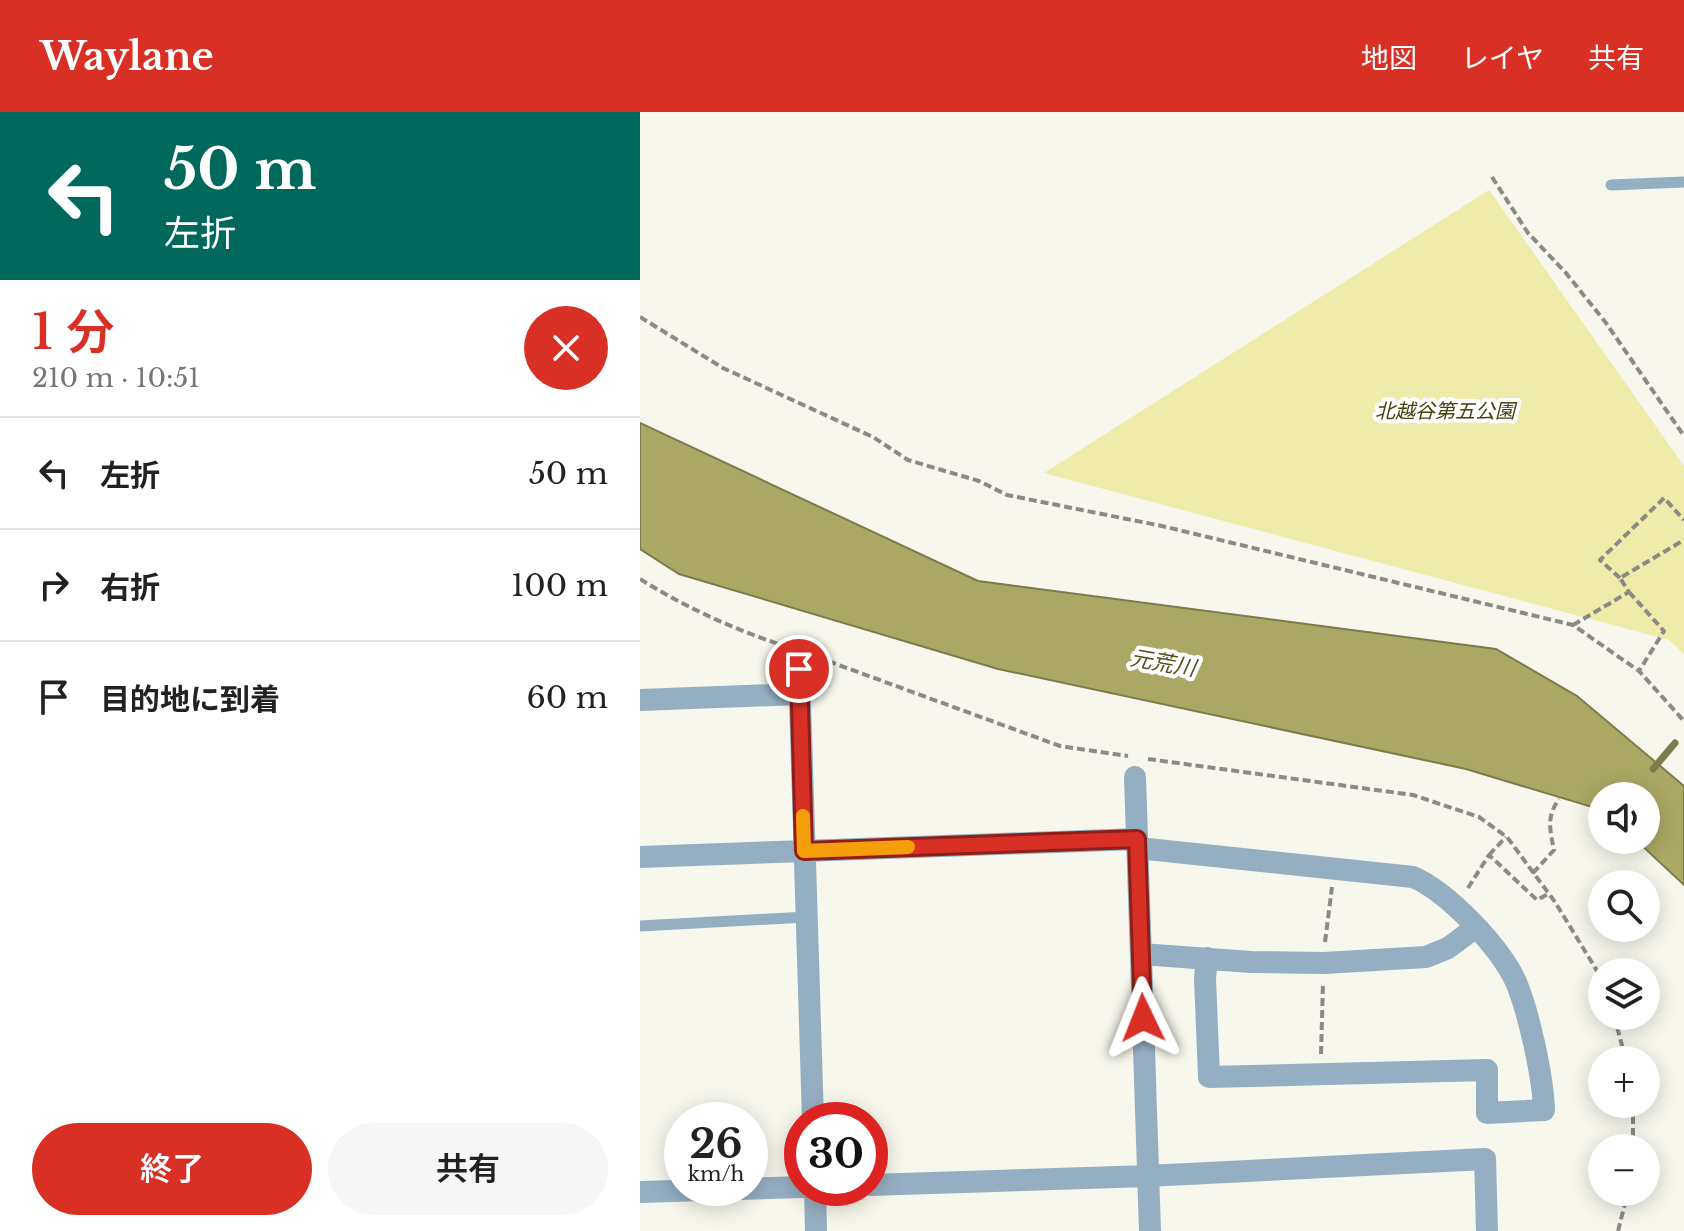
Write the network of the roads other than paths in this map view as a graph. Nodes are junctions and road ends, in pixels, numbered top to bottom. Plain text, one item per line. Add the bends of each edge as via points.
1 (1684, 182) edge
2 (1611, 185) dead end
3 (799, 669) dead end
4 (800, 694) junction
5 (640, 700) edge
6 (1135, 777) dead end
7 (1138, 844) junction
8 (804, 851) junction
9 (640, 857) edge
10 (806, 917) junction
11 (640, 926) edge
12 (1475, 928) junction
13 (1141, 954) junction
14 (1207, 958) junction
15 (812, 1102) edge
16 (1148, 1176) junction
17 (888, 1184) edge
18 (784, 1188) edge
19 (640, 1192) edge
20 (815, 1206) edge
21 (816, 1231) edge
22 (1150, 1231) edge
23 (1487, 1231) edge

1 - 2 lane
3 - 4 street
4 - 5 street
4 - 8 street
6 - 7 street
7 - 8 street
7 - 12 street via 1413,877 1452,900
7 - 13 street
8 - 9 street
8 - 10 street
10 - 11 lane
10 - 15 street
12 - 14 street via 1426,957 1324,963
12 - 14 street via 1516,984 1543,1083 1544,1110 1487,1113 1487,1070 1209,1077
13 - 14 street
13 - 16 street
16 - 17 street
16 - 22 street
16 - 23 street via 1485,1159
18 - 19 street
20 - 21 street

